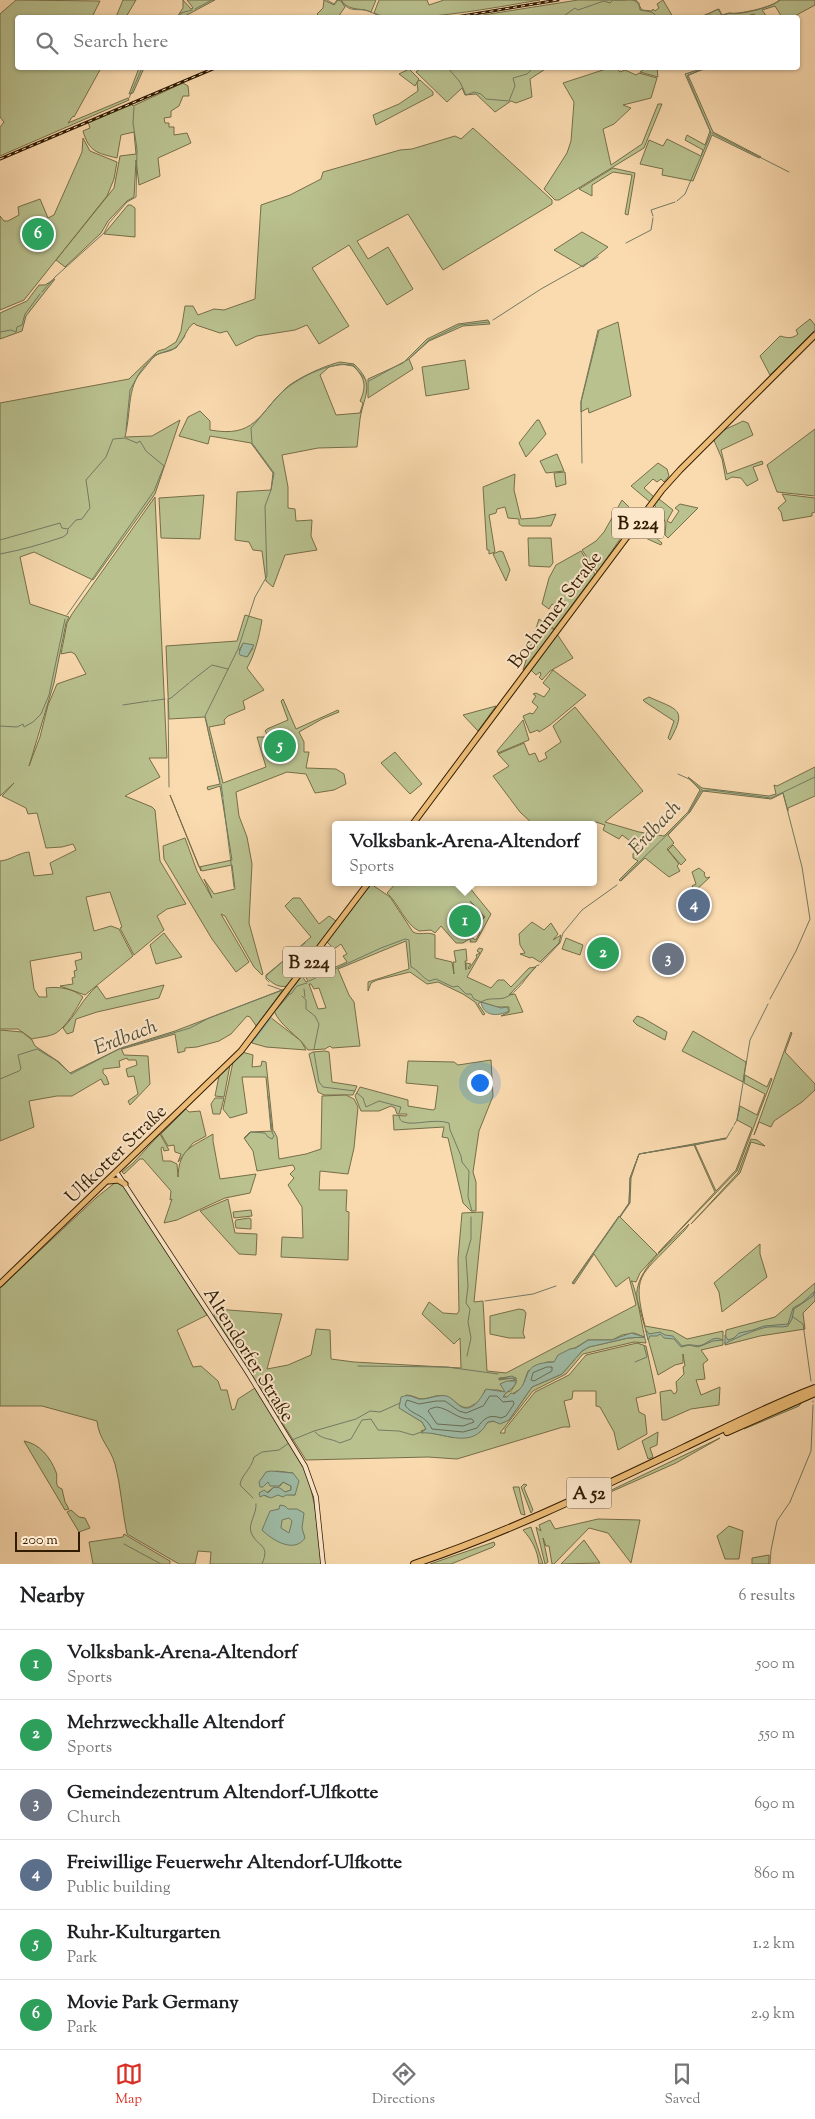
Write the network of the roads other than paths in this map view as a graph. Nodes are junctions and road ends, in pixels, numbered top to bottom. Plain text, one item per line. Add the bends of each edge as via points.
1 (815, 335) edge
2 (415, 821) edge
3 (366, 886) edge
4 (117, 1172) junction
5 (109, 1181) junction
6 (125, 1184) junction
7 (0, 1284) edge
8 (814, 1391) edge
9 (323, 1564) edge
10 (414, 1564) edge
11 (426, 1564) edge

1 - 2 main road, Bochumer Straße / B 224 via 662,490
3 - 4 main road, Ulfkotter Straße / B 224 via 249,1042
4 - 5 main road, Ulfkotter Straße / B 224
4 - 6 main road, Altendorfer Straße
5 - 6 main road via 118,1180
5 - 7 main road, Ulfkotter Straße / B 224
6 - 9 main road, Altendorfer Straße via 305,1466 314,1490
8 - 10 highway, A 52 via 759,1412 488,1537
8 - 11 highway, A 52 via 534,1522

